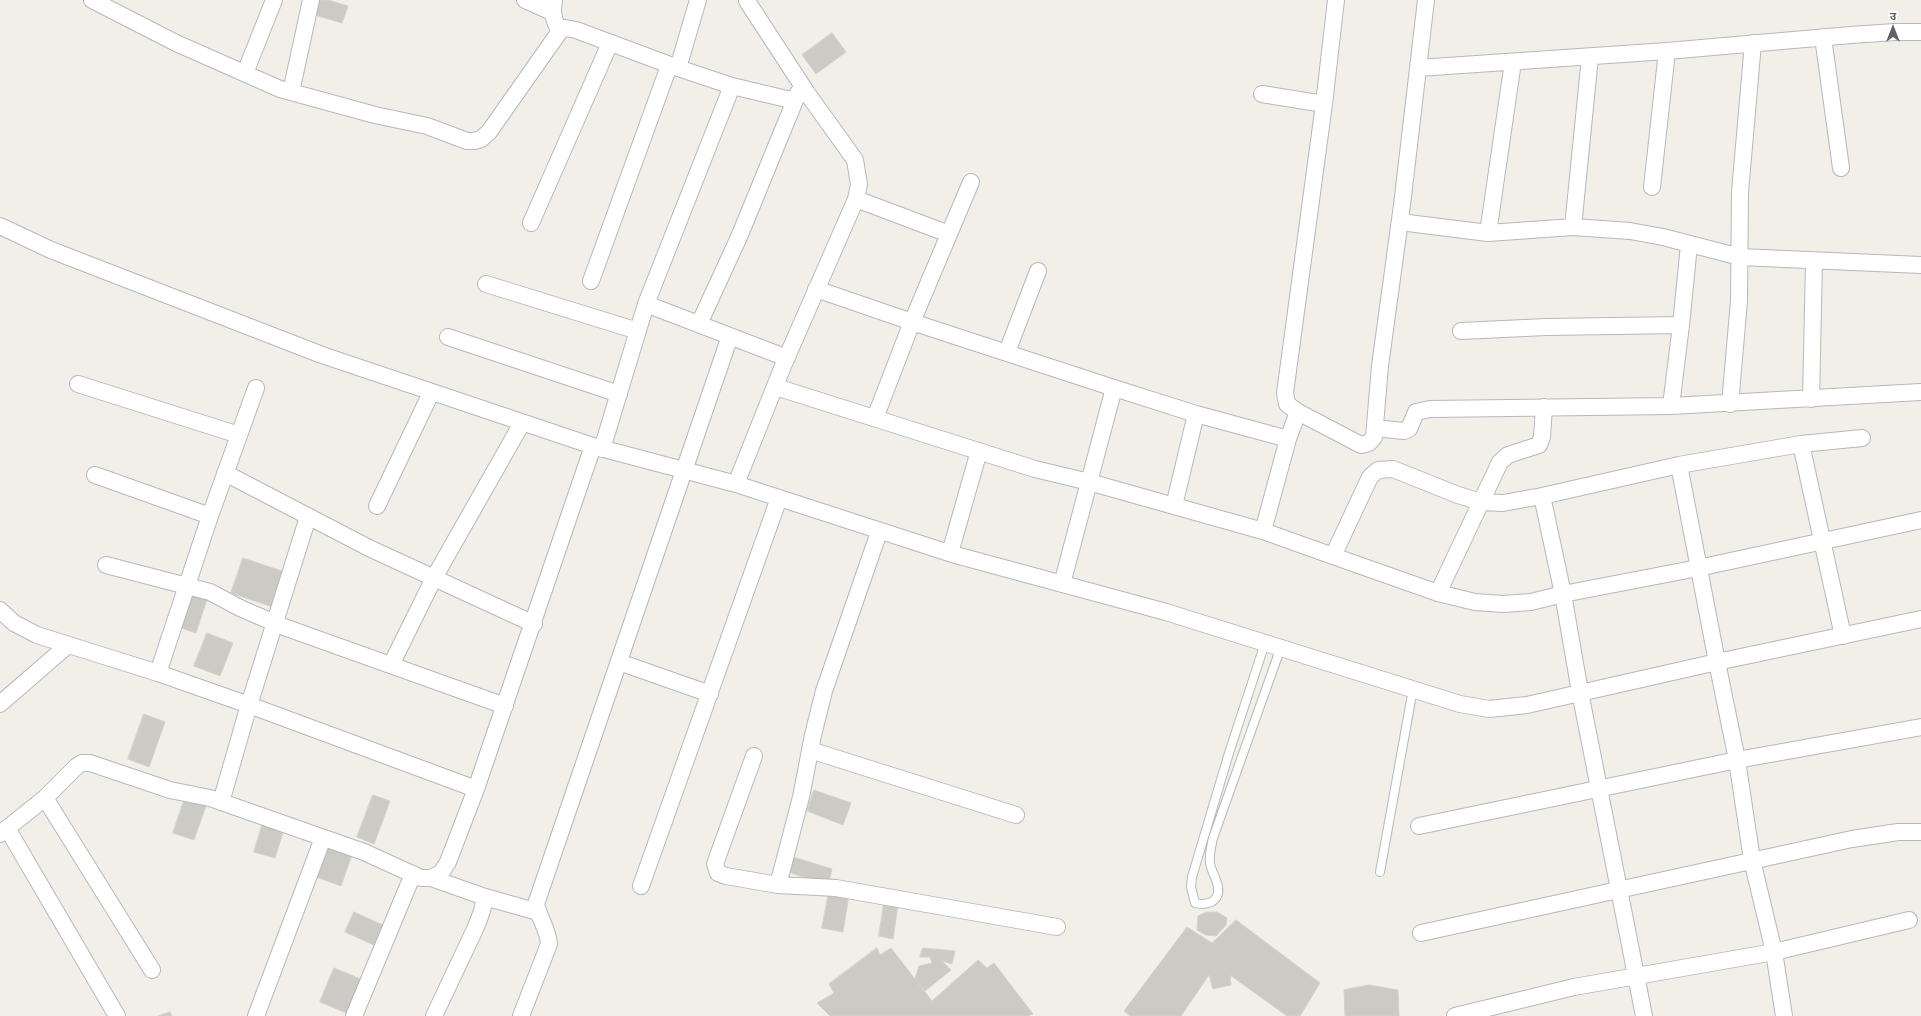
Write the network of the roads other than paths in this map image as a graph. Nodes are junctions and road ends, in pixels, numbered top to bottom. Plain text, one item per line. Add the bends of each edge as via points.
1 (92, 0) edge
2 (274, 0) edge
3 (311, 0) edge
4 (525, 0) edge
5 (698, 0) edge
6 (1336, 0) edge
7 (1426, 0) edge
8 (747, 1) edge
9 (553, 6) edge
10 (560, 31) junction
11 (1921, 32) edge
12 (1823, 38) junction
13 (610, 43) junction
14 (1753, 43) junction
15 (1667, 51) junction
16 (1590, 57) junction
17 (1512, 62) junction
18 (674, 67) junction
19 (1418, 68) junction
20 (245, 73) junction
21 (802, 85) junction
22 (732, 86) junction
23 (291, 92) junction
24 (1262, 94) dead end
25 (795, 102) junction
26 (1324, 104) junction
27 (1841, 168) dead end
28 (971, 182) dead end
29 (1652, 187) dead end
30 (856, 199) junction
31 (1400, 222) junction
32 (531, 223) dead end
33 (0, 226) edge
34 (1572, 227) junction
35 (1488, 233) junction
36 (949, 234) junction
37 (1688, 245) junction
38 (1740, 257) junction
39 (1814, 262) junction
40 (1921, 265) edge
41 (1038, 271) dead end
42 (591, 281) dead end
43 (486, 284) dead end
44 (816, 289) junction
45 (646, 304) junction
46 (912, 322) junction
47 (699, 324) junction
48 (1681, 325) junction
49 (1461, 331) dead end
50 (638, 332) junction
51 (730, 336) junction
52 (448, 337) dead end
53 (1007, 352) junction
54 (787, 358) junction
55 (78, 384) dead end
56 (776, 387) junction
57 (256, 388) dead end
58 (1114, 388) junction
59 (1921, 392) edge
60 (431, 393) junction
61 (619, 394) junction
62 (1811, 399) junction
63 (1730, 404) junction
64 (1671, 406) junction
65 (1544, 407) junction
66 (1298, 412) junction
67 (1196, 414) junction
68 (875, 418) junction
69 (522, 423) junction
70 (1375, 428) junction
71 (239, 435) junction
72 (1862, 438) dead end
73 (1288, 439) junction
74 (1801, 444) junction
75 (598, 448) junction
76 (979, 451) junction
77 (1679, 465) junction
78 (685, 471) junction
79 (225, 473) junction
80 (95, 475) dead end
81 (1089, 482) junction
82 (736, 484) junction
83 (1542, 496) junction
84 (780, 498) junction
85 (1481, 502) junction
86 (377, 506) dead end
87 (1174, 506) junction
88 (210, 516) junction
89 (308, 517) junction
90 (1921, 520) edge
91 (1263, 531) junction
92 (879, 532) junction
93 (1823, 541) junction
94 (950, 553) junction
95 (1333, 556) junction
96 (106, 565) dead end
97 (1698, 568) junction
98 (434, 578) junction
99 (187, 584) junction
100 (1062, 584) junction
101 (1438, 593) junction
102 (1563, 594) junction
103 (0, 610) edge
104 (1921, 619) edge
105 (275, 623) junction
106 (534, 624) junction
107 (1844, 636) junction
108 (1265, 643) junction
109 (68, 645) junction
110 (1281, 647) junction
111 (619, 662) junction
112 (1717, 662) junction
113 (391, 665) junction
114 (158, 673) junction
115 (1413, 689) junction
116 (1580, 692) junction
117 (710, 694) junction
118 (0, 704) edge
119 (249, 705) junction
120 (505, 706) junction
121 (1921, 727) edge
122 (810, 750) junction
123 (754, 756) dead end
124 (1737, 760) junction
125 (476, 789) junction
126 (1599, 790) junction
127 (45, 798) junction
128 (221, 802) junction
129 (1016, 815) dead end
130 (1419, 826) dead end
131 (4, 831) edge
132 (1921, 832) edge
133 (323, 838) junction
134 (1752, 860) junction
135 (1380, 872) dead end
136 (413, 874) junction
137 (432, 878) junction
138 (778, 885) junction
139 (641, 886) dead end
140 (1618, 890) junction
141 (485, 897) junction
142 (538, 912) junction
143 (1909, 920) dead end
144 (1057, 927) dead end
145 (1421, 932) dead end
146 (1774, 952) junction
147 (152, 970) dead end
148 (1635, 976) junction
149 (117, 1016) edge
150 (256, 1016) edge
151 (354, 1016) edge
152 (434, 1016) edge
153 (521, 1016) edge
154 (1455, 1016) edge
155 (1644, 1016) edge
156 (1784, 1016) edge

1 - 20 street via 176,43
2 - 20 street
3 - 23 street
4 - 9 street
5 - 18 street
6 - 26 street
7 - 19 street
8 - 21 street
9 - 10 street via 553,20
10 - 13 street via 565,28 576,30
10 - 23 street via 489,132 474,141 458,139 427,126
11 - 12 street
12 - 14 street
12 - 27 street
13 - 18 street
13 - 32 street
14 - 15 street
14 - 38 street via 1740,192
15 - 16 street
15 - 29 street
16 - 17 street
16 - 34 street
17 - 19 street
17 - 35 street
18 - 22 street
18 - 42 street
19 - 31 street
20 - 23 street
21 - 25 street
21 - 30 street via 855,160 859,184
22 - 25 street
22 - 45 street
24 - 26 street
25 - 47 street
26 - 66 street via 1285,393 1287,404
28 - 36 street
30 - 36 street
30 - 44 street
31 - 35 street
31 - 70 street via 1380,366
33 - 60 street via 51,250 315,352
34 - 35 street
34 - 37 street via 1630,231
36 - 46 street
37 - 38 street
37 - 48 street
38 - 39 street
38 - 63 street
39 - 40 street
39 - 62 street
41 - 53 street
43 - 50 street
44 - 46 street
44 - 54 street
45 - 47 street
45 - 50 street
46 - 53 street
46 - 68 street
47 - 51 street
48 - 49 street
48 - 64 street
50 - 61 street
51 - 54 street
51 - 78 street
52 - 61 street
53 - 58 street
54 - 56 street
55 - 71 street
56 - 68 street
56 - 82 street
57 - 71 street
58 - 67 street
58 - 81 street
59 - 62 street
60 - 69 street
60 - 86 street
61 - 75 street
62 - 63 street
63 - 64 street
64 - 65 street
65 - 70 street via 1425,409 1416,412 1409,429 1404,431
65 - 85 street via 1539,445 1508,455 1500,462
66 - 70 street via 1361,445 1369,443 1374,437
66 - 73 street
67 - 73 street
67 - 87 street
68 - 76 street
69 - 75 street
69 - 98 street
71 - 79 street
72 - 74 street
73 - 91 street
74 - 77 street
74 - 93 street
75 - 78 street
75 - 106 street
76 - 81 street via 1035,469
76 - 94 street
77 - 83 street
77 - 97 street
78 - 82 street
78 - 111 street
79 - 88 street
79 - 89 street
80 - 88 street
81 - 87 street
81 - 100 street
82 - 84 street
83 - 85 street via 1503,503
83 - 102 street
84 - 92 street
84 - 117 street
85 - 95 street via 1393,469 1378,470 1370,477
85 - 101 street
87 - 91 street
88 - 99 street
89 - 98 street
89 - 105 street
90 - 93 street
91 - 95 street
92 - 94 street
92 - 122 street via 824,691
93 - 97 street
93 - 107 street
94 - 100 street
95 - 101 street
96 - 99 street
97 - 102 street
97 - 112 street
98 - 106 street
98 - 113 street
99 - 105 street via 210,592
99 - 114 street
100 - 108 street via 1166,612
101 - 102 street via 1475,602 1503,604 1531,602
102 - 116 street
103 - 109 street via 20,626 37,635
104 - 107 street
105 - 113 street
105 - 119 street
106 - 120 street
107 - 112 street
108 - 110 street
108 - 110 lane via 1226,761 1192,877 1191,887 1195,903 1204,905 1218,894 1210,856 1213,838
109 - 114 street
109 - 118 street
110 - 115 street
111 - 117 street
111 - 142 street via 536,904
112 - 116 street
112 - 124 street
113 - 120 street
114 - 119 street
115 - 116 street via 1460,704 1489,709 1527,705
115 - 135 lane
116 - 126 street
117 - 139 street
119 - 125 street
119 - 128 street
120 - 125 street
121 - 124 street
122 - 129 street
122 - 138 street via 801,797
123 - 138 street via 715,864 718,873 726,876
124 - 126 street
124 - 134 street
125 - 137 street via 448,862 441,873
126 - 130 street
126 - 140 street
127 - 128 street via 77,766 90,763 170,790
127 - 131 street
127 - 147 street
128 - 133 street
131 - 149 street
132 - 134 street via 1898,832 1852,839
133 - 136 street via 364,852
133 - 150 street
134 - 140 street
134 - 146 street
136 - 137 street via 421,878
136 - 151 street
137 - 141 street
138 - 144 street via 836,888
140 - 145 street
140 - 148 street
141 - 142 street
141 - 152 street via 480,916
142 - 153 street via 548,934 549,944
143 - 146 street
146 - 148 street
146 - 156 street
148 - 154 street via 1574,987
148 - 155 street

